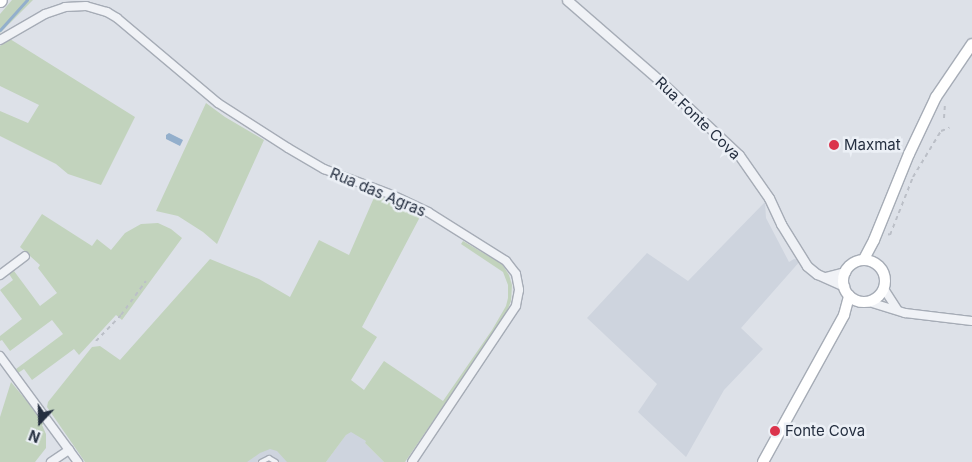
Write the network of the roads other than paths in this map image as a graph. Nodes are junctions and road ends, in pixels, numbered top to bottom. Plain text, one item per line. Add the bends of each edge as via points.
1 (567, 0) edge
2 (0, 40) edge
3 (972, 44) edge
4 (874, 240) junction
5 (25, 256) dead end
6 (864, 259) junction
7 (878, 264) junction
8 (845, 272) junction
9 (0, 275) edge
10 (825, 276) junction
11 (844, 286) junction
12 (884, 289) junction
13 (849, 296) junction
14 (866, 302) junction
15 (897, 310) junction
16 (844, 315) junction
17 (972, 321) edge
18 (0, 356) edge
19 (69, 450) junction
20 (52, 462) edge
21 (78, 462) edge
22 (261, 462) edge
23 (276, 462) edge
24 (412, 462) edge
25 (763, 462) edge

1 - 10 street, Rua Fonte Cova via 739,154 769,198 807,266
2 - 24 street, Rua das Agras via 54,10 86,6 113,15 218,103 288,148 324,169 428,212 506,261 516,274 519,290 516,306
3 - 4 main road via 936,97
4 - 6 main road
4 - 7 main road
5 - 9 street
6 - 7 main road
6 - 8 main road via 853,263
7 - 12 main road via 885,275
8 - 10 street
8 - 11 main road
10 - 11 street, Rua Fonte Cova
11 - 13 main road
12 - 14 main road via 876,299
12 - 15 street
13 - 14 main road
13 - 16 main road
14 - 15 street
14 - 16 main road
15 - 17 street
16 - 25 main road
18 - 19 street
19 - 20 street
19 - 21 street
22 - 23 lane via 268,458

